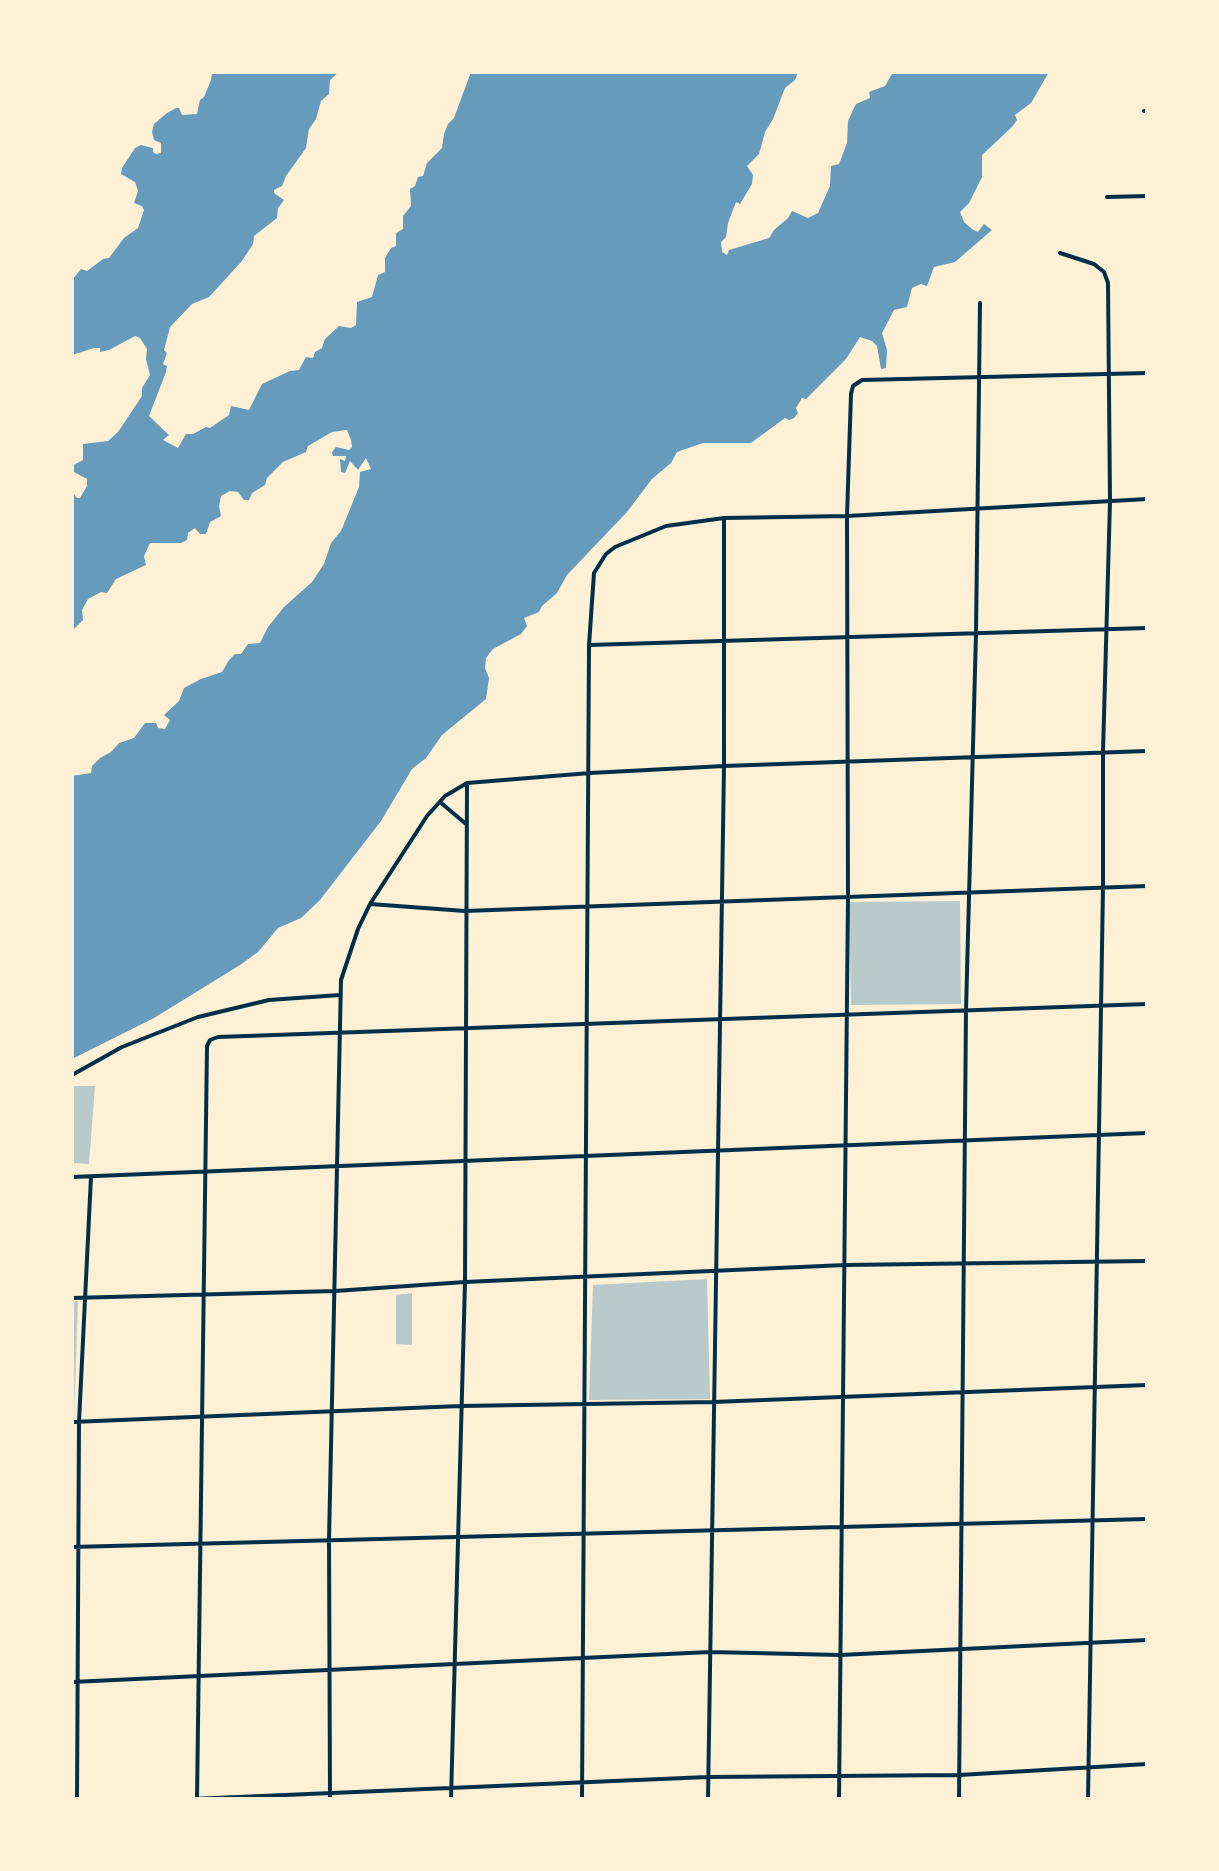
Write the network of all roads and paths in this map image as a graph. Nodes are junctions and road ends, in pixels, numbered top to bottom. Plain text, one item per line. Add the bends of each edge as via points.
1 (1147, 196) edge
2 (1107, 197) dead end
3 (1060, 253) dead end
4 (980, 303) dead end
5 (1147, 373) edge
6 (1108, 375) junction
7 (979, 377) junction
8 (1147, 499) edge
9 (1110, 501) junction
10 (977, 509) junction
11 (847, 516) junction
12 (724, 518) junction
13 (1147, 628) edge
14 (1107, 629) junction
15 (976, 633) junction
16 (846, 637) junction
17 (722, 640) junction
18 (589, 645) junction
19 (1147, 751) edge
20 (1103, 752) junction
21 (973, 758) junction
22 (846, 763) junction
23 (724, 766) junction
24 (590, 773) junction
25 (467, 783) junction
26 (440, 802) junction
27 (466, 824) junction
28 (1147, 886) edge
29 (1103, 887) junction
30 (968, 892) junction
31 (848, 897) junction
32 (720, 902) junction
33 (370, 904) junction
34 (588, 907) junction
35 (465, 911) junction
36 (340, 995) junction
37 (1147, 1004) edge
38 (1100, 1006) junction
39 (966, 1010) junction
40 (846, 1015) junction
41 (718, 1019) junction
42 (587, 1024) junction
43 (467, 1029) junction
44 (339, 1032) junction
45 (72, 1075) edge
46 (1147, 1133) edge
47 (1099, 1135) junction
48 (965, 1141) junction
49 (845, 1146) junction
50 (717, 1151) junction
51 (586, 1156) junction
52 (464, 1161) junction
53 (337, 1167) junction
54 (206, 1172) junction
55 (72, 1177) edge
56 (91, 1177) junction
57 (1096, 1260) junction
58 (1147, 1261) edge
59 (964, 1264) junction
60 (845, 1265) junction
61 (715, 1272) junction
62 (586, 1277) junction
63 (465, 1282) junction
64 (335, 1291) junction
65 (205, 1295) junction
66 (72, 1298) edge
67 (85, 1298) junction
68 (1147, 1385) edge
69 (1094, 1386) junction
70 (963, 1393) junction
71 (843, 1398) junction
72 (713, 1402) junction
73 (586, 1403) junction
74 (460, 1406) junction
75 (332, 1411) junction
76 (203, 1416) junction
77 (72, 1422) edge
78 (79, 1422) junction
79 (1147, 1519) edge
80 (1093, 1520) junction
81 (962, 1524) junction
82 (842, 1527) junction
83 (712, 1530) junction
84 (584, 1534) junction
85 (456, 1537) junction
86 (329, 1540) junction
87 (201, 1543) junction
88 (79, 1546) junction
89 (72, 1547) edge
90 (1147, 1640) edge
91 (1091, 1642) junction
92 (961, 1648) junction
93 (710, 1652) junction
94 (840, 1655) junction
95 (584, 1657) junction
96 (453, 1665) junction
97 (330, 1670) junction
98 (199, 1676) junction
99 (72, 1682) edge
100 (79, 1682) junction
101 (1147, 1764) edge
102 (1089, 1765) junction
103 (959, 1775) junction
104 (708, 1777) junction
105 (839, 1777) junction
106 (582, 1783) junction
107 (451, 1787) junction
108 (330, 1796) edge
109 (77, 1799) edge
110 (191, 1799) edge
111 (197, 1799) edge
112 (451, 1799) edge
113 (582, 1799) edge
114 (708, 1799) edge
115 (839, 1799) edge
116 (959, 1799) edge
117 (1088, 1799) edge

1 - 2 street
3 - 6 street via 1104,272
4 - 7 street
5 - 6 street
6 - 7 street
6 - 9 street
7 - 10 street
7 - 11 street via 862,380 853,386
8 - 9 street
9 - 10 street
9 - 14 street
10 - 11 street
10 - 15 street
11 - 12 street
11 - 16 street
12 - 17 street
12 - 18 street via 666,526 606,554 591,589
13 - 14 street
14 - 15 street
14 - 20 street
15 - 16 street
15 - 21 street
16 - 17 street
16 - 22 street
17 - 18 street
17 - 23 street
18 - 24 street
19 - 20 street
20 - 21 street
20 - 29 street
21 - 22 street
21 - 30 street
22 - 23 street
22 - 31 street
23 - 24 street
23 - 32 street
24 - 25 street
24 - 34 street
25 - 26 street
25 - 27 street
26 - 27 street
26 - 33 street
27 - 35 street
28 - 29 street
29 - 30 street
29 - 38 street
30 - 31 street
30 - 39 street
31 - 32 street
31 - 40 street
32 - 34 street
32 - 41 street
33 - 35 street
33 - 36 street via 348,956
34 - 35 street
34 - 42 street
35 - 43 street
36 - 44 street
36 - 45 street via 269,1000 198,1017 122,1047
37 - 38 street
38 - 39 street
38 - 47 street
39 - 40 street
39 - 48 street
40 - 41 street
40 - 49 street
41 - 42 street
41 - 50 street
42 - 43 street
42 - 51 street
43 - 44 street
43 - 52 street
44 - 53 street
44 - 54 street via 210,1040
46 - 47 street
47 - 48 street
47 - 57 street
48 - 49 street
48 - 59 street
49 - 50 street
49 - 60 street
50 - 51 street
50 - 61 street
51 - 52 street
51 - 62 street
52 - 53 street
52 - 63 street
53 - 54 street
53 - 64 street
54 - 56 street
54 - 65 street
55 - 56 street
56 - 67 street
57 - 58 street
57 - 59 street
57 - 69 street
59 - 60 street
59 - 70 street
60 - 61 street
60 - 71 street
61 - 62 street
61 - 72 street
62 - 63 street
62 - 73 street
63 - 64 street
63 - 74 street
64 - 65 street
64 - 75 street
65 - 67 street
65 - 76 street
66 - 67 street
67 - 78 street
68 - 69 street
69 - 70 street
69 - 80 street
70 - 71 street
70 - 81 street
71 - 72 street
71 - 82 street
72 - 73 street
72 - 83 street
73 - 74 street
73 - 84 street
74 - 75 street
74 - 85 street
75 - 76 street
75 - 86 street
76 - 78 street
76 - 87 street
77 - 78 street
78 - 88 street
79 - 80 street
80 - 81 street
80 - 91 street
81 - 82 street
81 - 92 street
82 - 83 street
82 - 94 street
83 - 84 street
83 - 93 street
84 - 85 street
84 - 95 street
85 - 86 street
85 - 96 street
86 - 87 street
86 - 97 street
87 - 88 street
87 - 98 street
88 - 89 street
88 - 100 street
90 - 91 street
91 - 92 street
91 - 102 street
92 - 94 street
92 - 103 street
93 - 94 street
93 - 95 street
93 - 104 street
94 - 105 street
95 - 96 street
95 - 106 street
96 - 97 street
96 - 107 street
97 - 98 street
97 - 108 street
98 - 100 street
98 - 111 street
99 - 100 street
100 - 109 street
101 - 102 street
102 - 103 street
102 - 117 street
103 - 105 street
103 - 116 street
104 - 105 street
104 - 106 street
104 - 114 street
105 - 115 street
106 - 107 street
106 - 113 street
107 - 108 street
107 - 112 street
108 - 111 street
110 - 111 street

